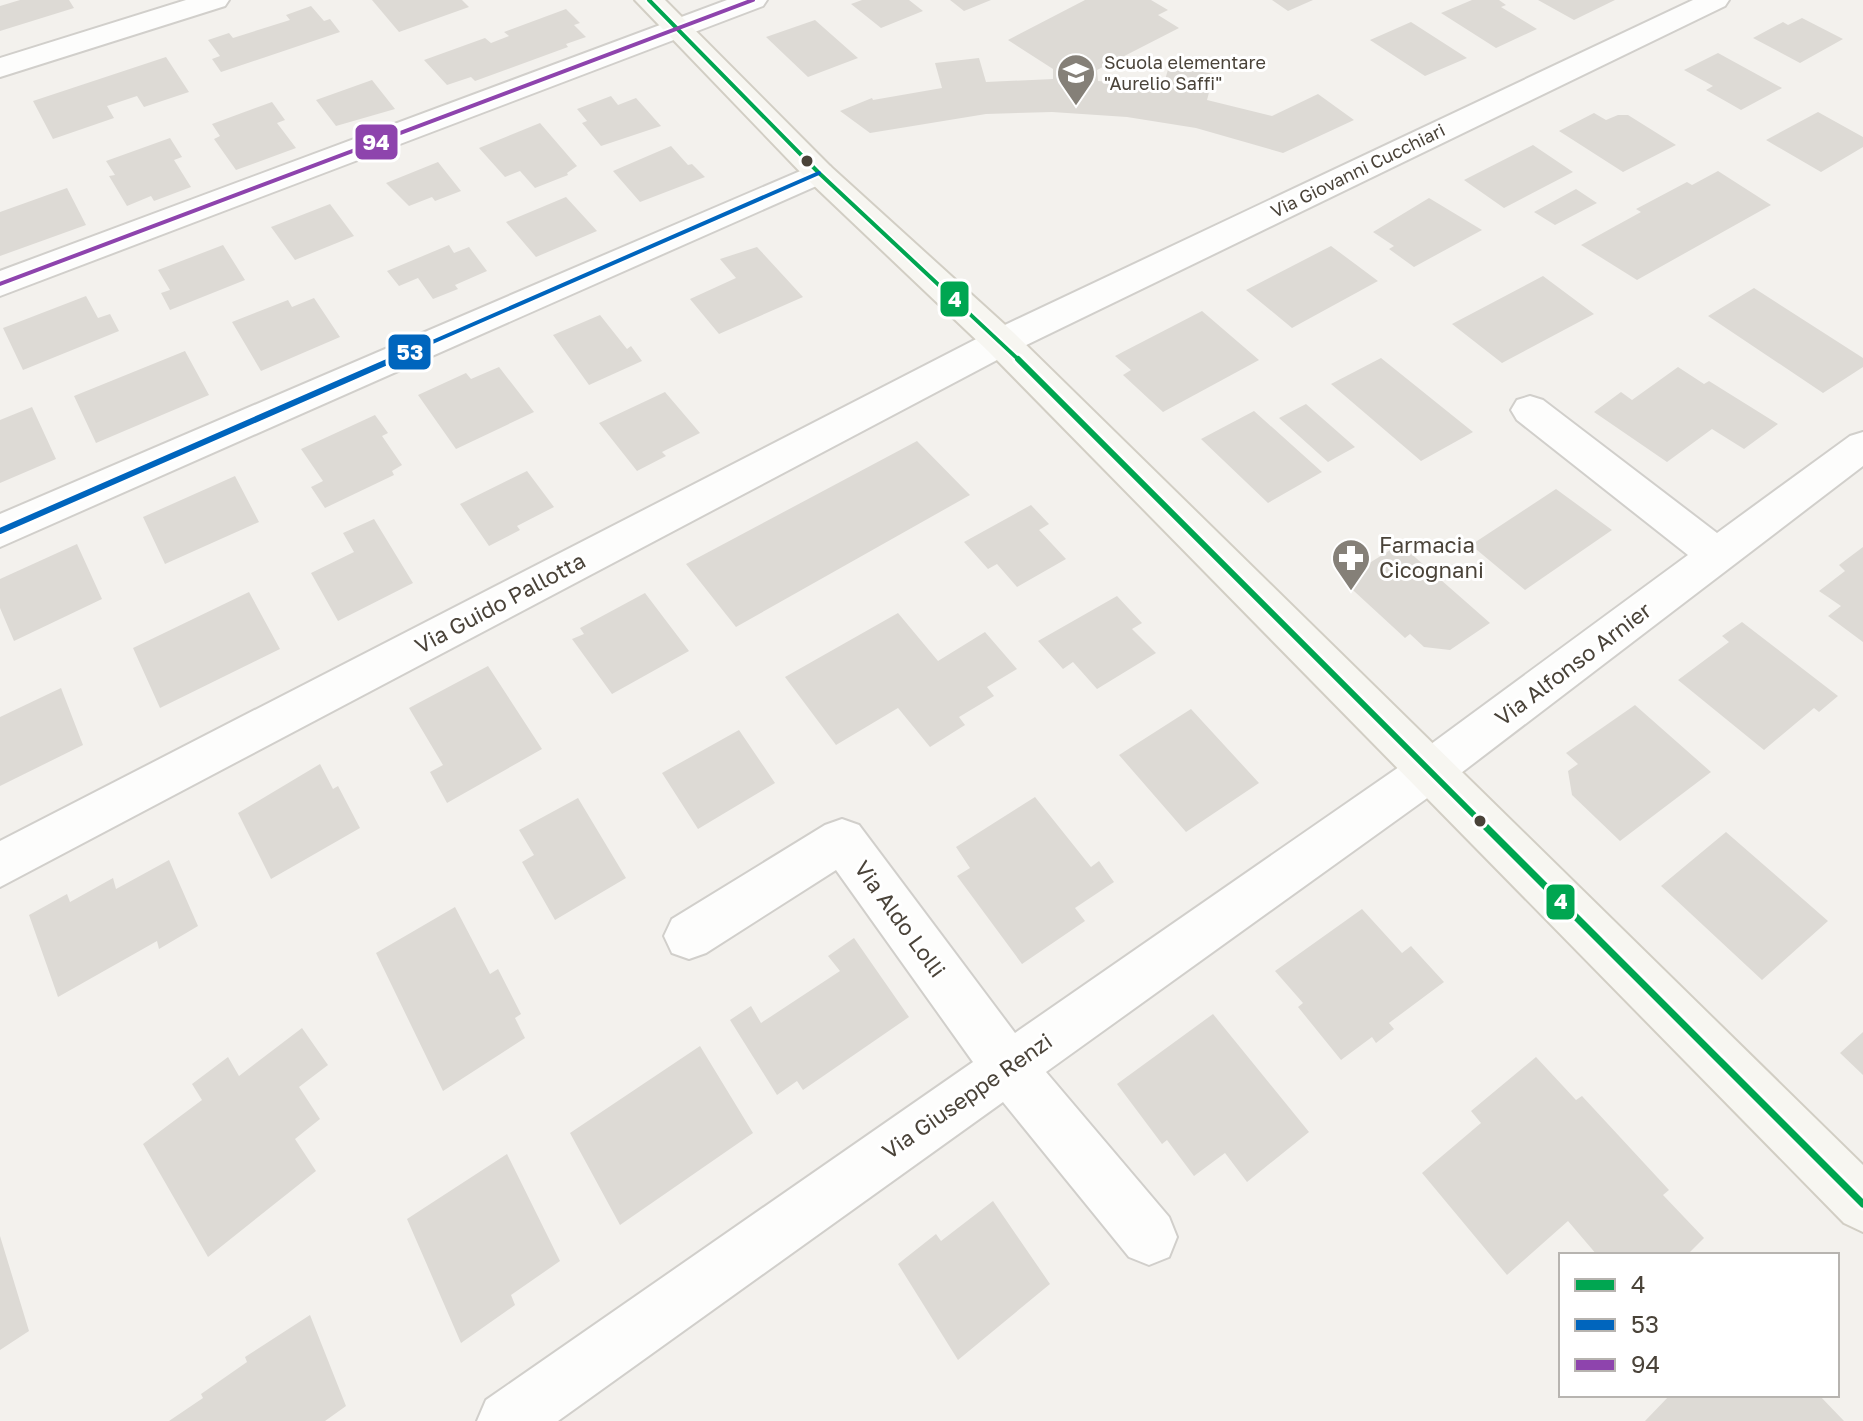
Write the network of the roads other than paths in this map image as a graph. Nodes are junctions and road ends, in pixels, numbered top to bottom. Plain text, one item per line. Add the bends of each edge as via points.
1 (215, 0) edge
2 (753, 0) edge
3 (1715, 0) edge
4 (663, 14) edge
5 (0, 68) edge
6 (819, 173) junction
7 (0, 284) edge
8 (1001, 342) junction
9 (1530, 410) dead end
10 (1863, 446) edge
11 (0, 531) edge
12 (1717, 555) junction
13 (1428, 772) junction
14 (0, 865) edge
15 (689, 936) dead end
16 (1008, 1067) junction
17 (1863, 1204) edge
18 (1149, 1237) dead end
19 (507, 1421) edge

1 - 5 street
2 - 4 street
3 - 8 street, Via Giovanni Cucchiari
4 - 6 street
4 - 7 street
6 - 8 street
6 - 11 street
8 - 13 street
8 - 14 street, Via Guido Pallotta
9 - 12 street
10 - 12 street, Via Alfonso Arnier
12 - 13 street, Via Alfonso Arnier
13 - 16 street, Via Giuseppe Renzi
13 - 17 street
15 - 16 street, Via Aldo Lolli via 842,840
16 - 18 street
16 - 19 street, Via Giuseppe Renzi

